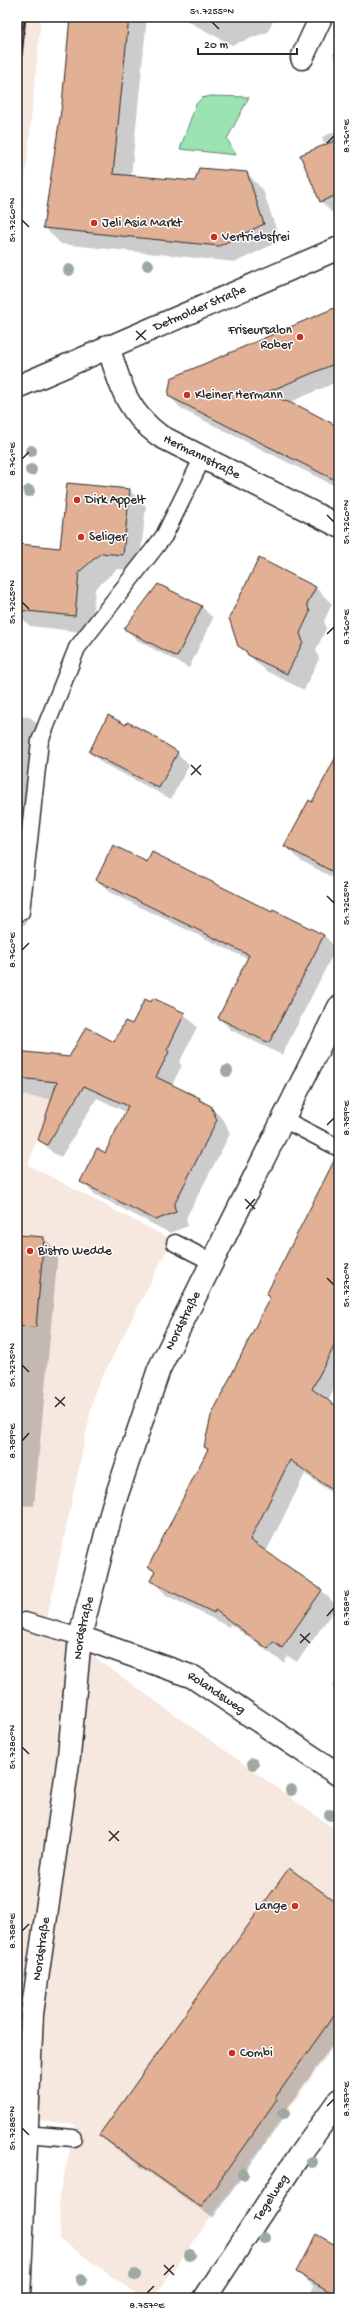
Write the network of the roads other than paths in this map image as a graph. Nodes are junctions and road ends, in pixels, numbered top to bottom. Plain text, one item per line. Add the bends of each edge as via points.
1 (321, 17) edge
2 (302, 58) dead end
3 (339, 248) edge
4 (108, 346) junction
5 (17, 387) edge
6 (203, 457) junction
7 (339, 526) edge
8 (21, 912) dead end
9 (339, 1007) edge
10 (283, 1119) junction
11 (339, 1148) edge
12 (175, 1243) dead end
13 (212, 1262) junction
14 (25, 1621) dead end
15 (80, 1637) junction
16 (339, 1775) edge
17 (339, 2100) edge
18 (25, 2134) junction
19 (73, 2138) dead end
20 (19, 2298) edge
21 (205, 2298) edge

1 - 2 street
3 - 4 street, Detmolder Straße
4 - 5 street, Detmolder Straße
4 - 6 street, Hermannstraße via 126,401 141,421 160,436
6 - 7 street, Hermannstraße
6 - 8 lane via 164,536 77,648 71,662 40,741
9 - 10 street, Nordstraße
10 - 11 lane
10 - 13 street, Nordstraße
12 - 13 lane
13 - 15 street, Nordstraße via 159,1369 113,1506
14 - 15 lane
15 - 16 street, Rolandsweg via 193,1677
15 - 18 street, Nordstraße via 69,1756 32,2014
17 - 21 street, Tegelweg via 298,2157
18 - 19 lane
18 - 20 street, Nordstraße

